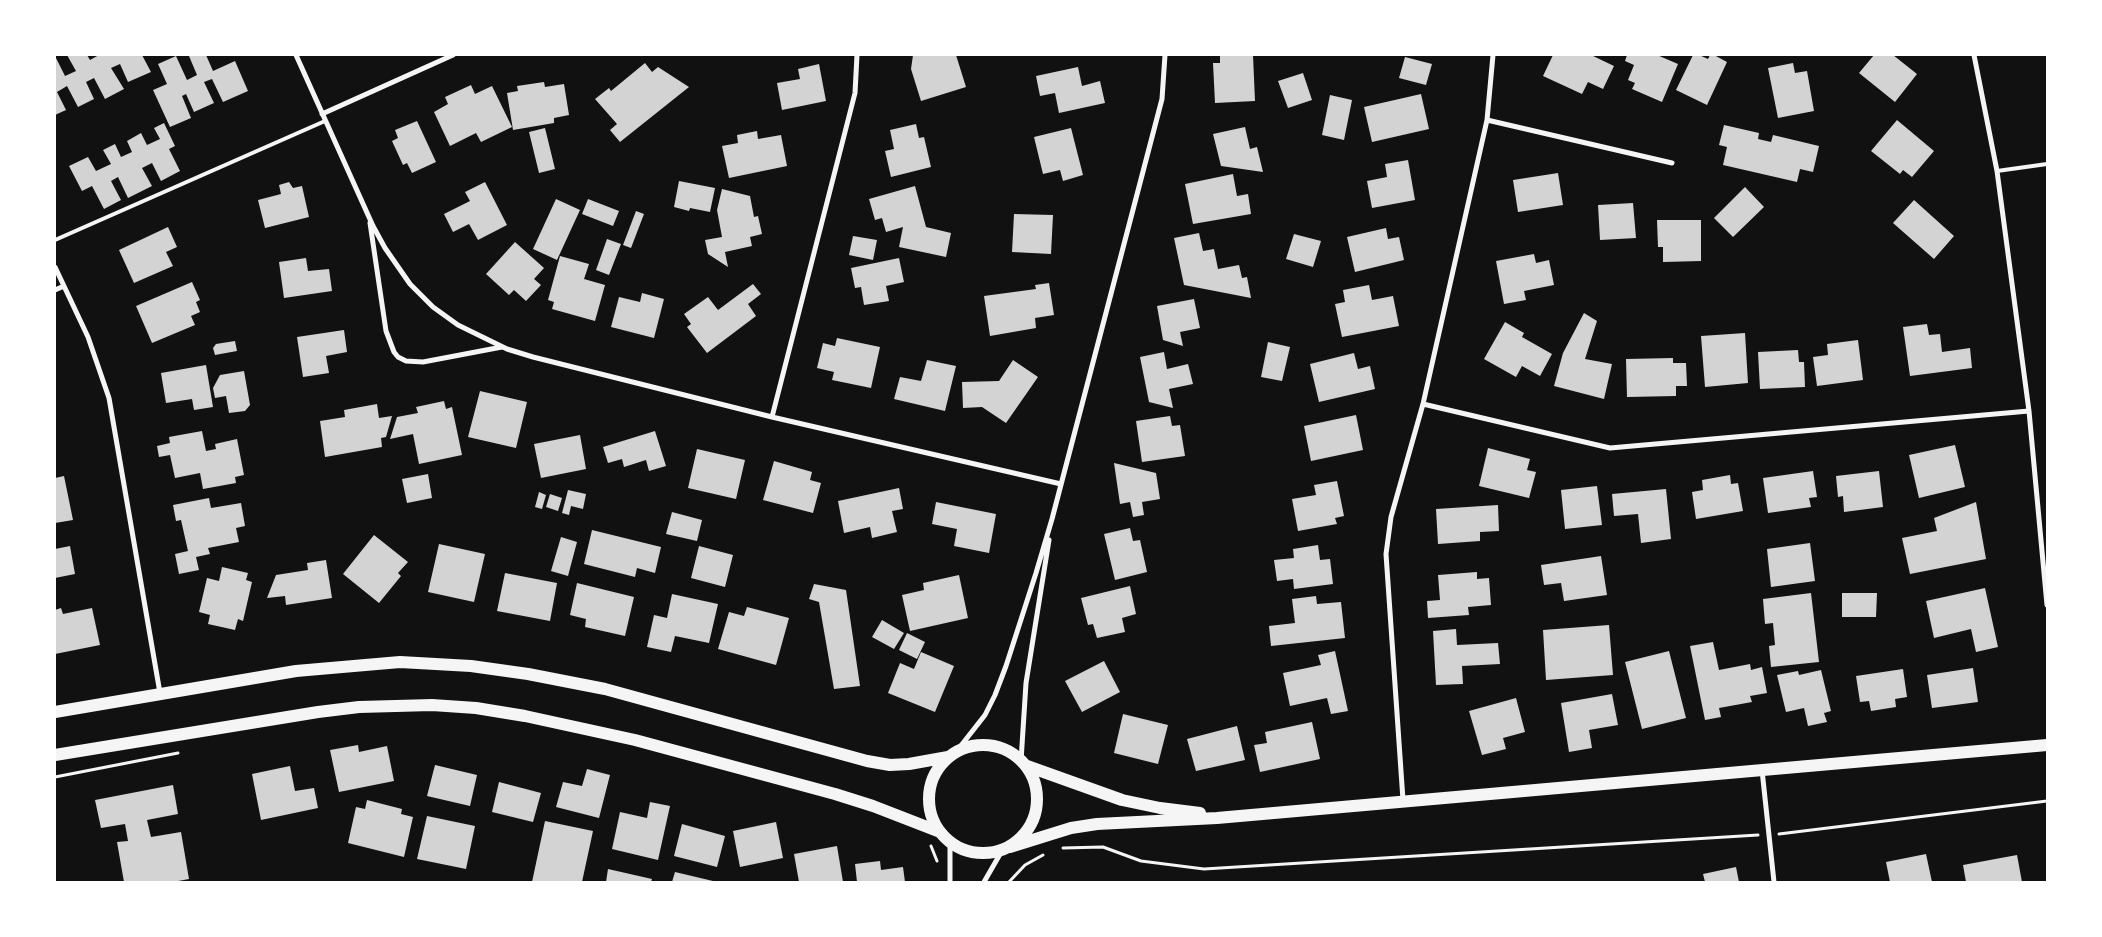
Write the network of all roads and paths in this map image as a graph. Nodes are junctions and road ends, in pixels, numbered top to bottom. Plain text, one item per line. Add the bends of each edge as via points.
1 (296, 55) edge
2 (453, 55) edge
3 (857, 55) edge
4 (1165, 55) edge
5 (1493, 55) edge
6 (1974, 55) edge
7 (322, 114) junction
8 (1487, 120) junction
9 (325, 121) junction
10 (1672, 163) dead end
11 (2047, 164) edge
12 (1997, 171) junction
13 (368, 216) junction
14 (55, 240) edge
15 (55, 267) edge
16 (64, 286) junction
17 (55, 290) edge
18 (502, 347) junction
19 (1423, 404) junction
20 (2029, 411) junction
21 (772, 417) junction
22 (1061, 484) junction
23 (1052, 519) junction
24 (2047, 605) edge
25 (160, 694) junction
26 (55, 712) edge
27 (2047, 745) edge
28 (187, 751) dead end
29 (952, 755) junction
30 (55, 756) edge
31 (1024, 763) junction
32 (1762, 769) junction
33 (55, 777) edge
34 (1403, 801) junction
35 (2047, 801) edge
36 (1281, 812) junction
37 (940, 832) junction
38 (1769, 835) junction
39 (950, 842) junction
40 (930, 843) dead end
41 (1006, 848) junction
42 (1053, 849) dead end
43 (1046, 853) dead end
44 (951, 879) edge
45 (984, 882) edge
46 (1009, 882) edge
47 (1774, 882) edge

1 - 7 street
2 - 7 street
3 - 21 street via 855,93
4 - 22 street via 1162,99
5 - 8 street
6 - 12 street
7 - 9 street
8 - 10 street
8 - 19 street
9 - 13 street
9 - 14 lane
11 - 12 lane
12 - 20 street
13 - 18 street via 397,266 433,307 458,325
13 - 18 street via 386,331 398,356 406,361 423,362
15 - 16 street
16 - 17 street
16 - 25 street via 88,338 109,398
18 - 21 street
19 - 20 street via 1610,448
19 - 34 street via 1391,517 1386,554
20 - 24 street
21 - 22 street
22 - 23 street
23 - 29 street via 995,695 985,715
23 - 31 street via 1027,673
25 - 26 main road
25 - 29 main road via 342,666 400,662 472,666 606,689 867,761 909,764
27 - 32 main road
28 - 33 path
29 - 31 main road via 977,746 994,746
29 - 37 main road via 932,782 929,800 932,817
30 - 37 main road via 351,708 432,705 476,708 635,740 835,794
31 - 36 main road via 1122,800 1160,808 1199,813
31 - 41 main road via 1037,791 1037,807 1023,837
32 - 34 main road
32 - 38 street
34 - 36 main road
35 - 38 path
36 - 41 main road via 1097,824 1071,828
37 - 39 main road
38 - 42 path via 1204,869 1141,861 1103,847
38 - 47 street
39 - 41 main road via 975,853 993,853
39 - 44 street
40 - 44 path via 941,871
41 - 45 street
43 - 46 path via 1025,866

